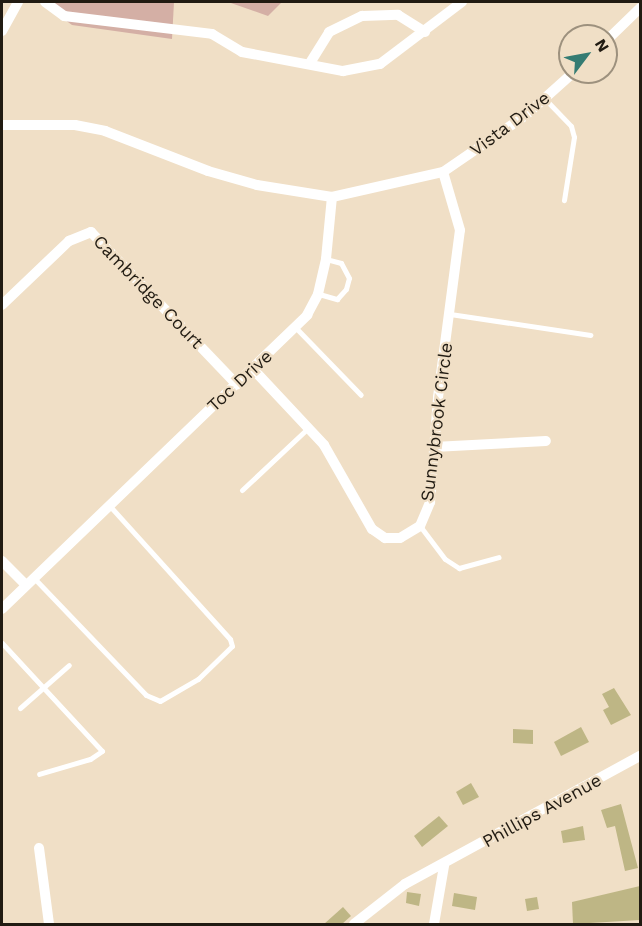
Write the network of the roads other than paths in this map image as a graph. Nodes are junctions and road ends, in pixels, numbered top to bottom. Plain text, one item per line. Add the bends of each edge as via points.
1 (18, 2) edge
2 (45, 2) edge
3 (462, 2) edge
4 (640, 9) edge
5 (618, 30) edge
6 (2, 31) edge
7 (425, 32) junction
8 (310, 63) junction
9 (561, 84) edge
10 (545, 99) junction
11 (2, 125) edge
12 (443, 172) junction
13 (332, 197) junction
14 (564, 200) dead end
15 (326, 259) junction
16 (318, 294) junction
17 (2, 305) edge
18 (450, 314) junction
19 (296, 328) junction
20 (590, 335) dead end
21 (253, 369) junction
22 (237, 385) junction
23 (361, 395) dead end
24 (308, 428) junction
25 (546, 441) dead end
26 (434, 447) junction
27 (242, 490) dead end
28 (108, 504) junction
29 (420, 526) junction
30 (499, 557) dead end
31 (2, 561) edge
32 (28, 580) junction
33 (2, 609) edge
34 (2, 642) edge
35 (69, 665) dead end
36 (44, 686) junction
37 (20, 708) dead end
38 (640, 759) edge
39 (39, 774) dead end
40 (39, 848) dead end
41 (444, 866) junction
42 (49, 924) edge
43 (354, 924) edge
44 (434, 924) edge

1 - 6 street
2 - 8 street via 64,16 212,34 242,52
3 - 7 street
4 - 5 street
7 - 8 street via 380,64 343,71
7 - 8 street via 398,15 362,16 329,32
9 - 10 street, Vista Drive
10 - 12 street, Vista Drive
10 - 14 lane via 571,126 574,137
11 - 13 street via 75,125 105,131 208,171 257,185
12 - 13 street
12 - 18 street, Sunnybrook Circle via 460,230
13 - 15 street, Toc Drive
15 - 16 street, Toc Drive
15 - 16 lane via 346,267 349,278 337,299
16 - 19 street, Toc Drive
17 - 22 street, Cambridge Court via 69,241 91,232
18 - 20 lane
18 - 26 street, Sunnybrook Circle
19 - 21 street, Toc Drive
19 - 23 lane
21 - 22 street, Toc Drive
21 - 24 street, Sunnybrook Circle
22 - 28 street, Toc Drive
24 - 27 lane
24 - 29 street, Sunnybrook Circle via 337,463 372,529 385,537 400,538
25 - 26 street
26 - 29 street, Sunnybrook Circle via 430,502
28 - 32 street, Toc Drive
28 - 32 lane via 230,639 232,646 198,679 160,701 146,695
29 - 30 lane via 445,559 459,568
31 - 32 street
32 - 33 street, Toc Drive
34 - 36 lane
35 - 36 lane
36 - 37 lane
36 - 39 lane via 102,751 90,759
38 - 41 street, Phillips Avenue
40 - 42 street
41 - 43 street, Phillips Avenue via 398,888
41 - 44 street

